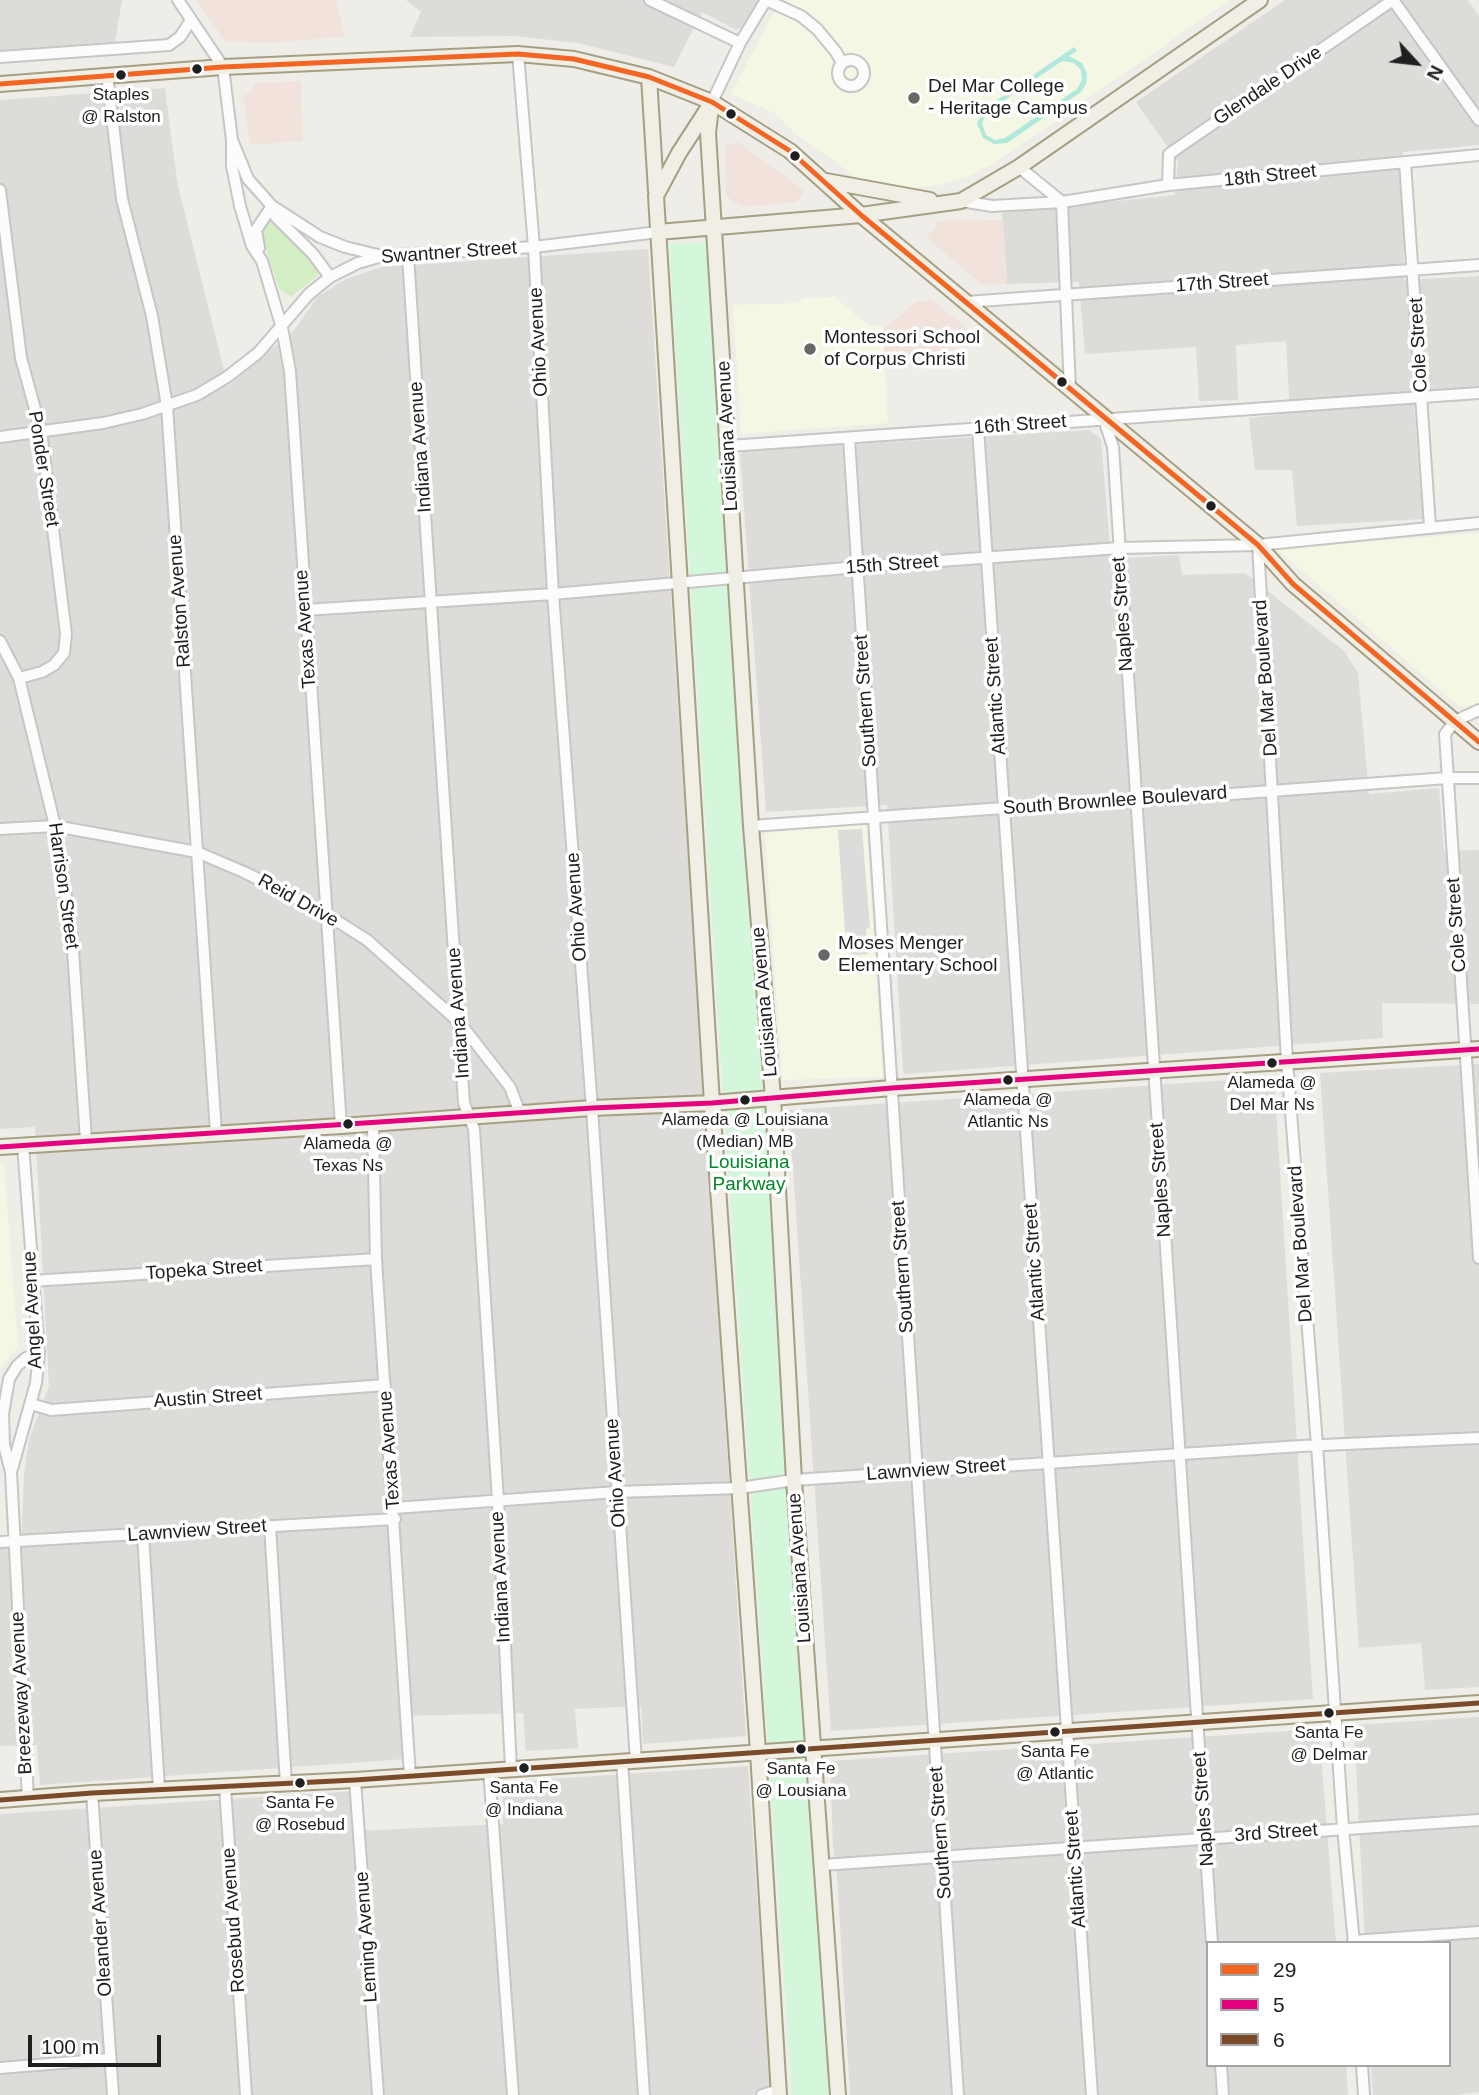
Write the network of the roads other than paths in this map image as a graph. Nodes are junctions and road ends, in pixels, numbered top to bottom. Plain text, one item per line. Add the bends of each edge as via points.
1 (178, 0) edge
2 (650, 0) edge
3 (766, 0) edge
4 (1259, 0) edge
5 (1393, 0) edge
6 (191, 20) junction
7 (740, 43) junction
8 (518, 54) junction
9 (0, 57) edge
10 (842, 63) dead end
11 (223, 67) junction
12 (107, 75) junction
13 (649, 77) junction
14 (0, 84) edge
15 (712, 102) junction
16 (1479, 120) edge
17 (232, 140) junction
18 (1479, 155) edge
19 (1405, 162) junction
20 (1019, 167) junction
21 (824, 181) junction
22 (1168, 186) junction
23 (0, 190) edge
24 (656, 196) junction
25 (961, 201) junction
26 (1062, 202) junction
27 (945, 203) junction
28 (272, 206) junction
29 (861, 215) junction
30 (716, 228) junction
31 (658, 232) junction
32 (534, 247) junction
33 (382, 256) junction
34 (408, 256) junction
35 (262, 261) junction
36 (1479, 265) edge
37 (1414, 268) junction
38 (330, 277) junction
39 (1066, 294) junction
40 (966, 302) junction
41 (282, 328) junction
42 (1070, 390) junction
43 (1479, 394) edge
44 (1422, 397) junction
45 (167, 406) junction
46 (1104, 419) junction
47 (978, 428) junction
48 (41, 431) junction
49 (0, 438) edge
50 (849, 439) junction
51 (729, 446) junction
52 (1479, 523) edge
53 (1430, 527) junction
54 (1258, 545) junction
55 (1119, 548) junction
56 (987, 558) junction
57 (857, 567) junction
58 (736, 577) junction
59 (681, 584) junction
60 (553, 594) junction
61 (431, 603) junction
62 (305, 610) junction
63 (0, 641) edge
64 (19, 678) junction
65 (1479, 710) edge
66 (1455, 721) junction
67 (1479, 742) edge
68 (1447, 778) junction
69 (1479, 778) edge
70 (1273, 790) junction
71 (1136, 801) junction
72 (1004, 807) junction
73 (874, 818) junction
74 (55, 826) junction
75 (751, 826) junction
76 (0, 829) edge
77 (197, 852) junction
78 (326, 914) junction
79 (460, 1023) junction
80 (1472, 1050) edge
81 (1287, 1061) junction
82 (1154, 1071) junction
83 (1022, 1079) junction
84 (891, 1088) junction
85 (773, 1098) junction
86 (712, 1103) junction
87 (592, 1108) junction
88 (520, 1113) junction
89 (469, 1116) junction
90 (373, 1124) junction
91 (341, 1126) junction
92 (216, 1133) junction
93 (86, 1140) junction
94 (23, 1145) junction
95 (0, 1147) edge
96 (1479, 1258) edge
97 (376, 1259) junction
98 (32, 1281) junction
99 (38, 1353) junction
100 (385, 1385) junction
101 (31, 1404) junction
102 (1479, 1437) edge
103 (1317, 1445) junction
104 (1180, 1454) junction
105 (1048, 1463) junction
106 (11, 1472) junction
107 (917, 1472) junction
108 (794, 1480) junction
109 (740, 1488) junction
110 (617, 1492) junction
111 (498, 1501) junction
112 (394, 1514) junction
113 (270, 1527) junction
114 (143, 1535) junction
115 (15, 1541) junction
116 (0, 1542) edge
117 (1479, 1703) edge
118 (1336, 1713) junction
119 (1198, 1722) junction
120 (1067, 1731) junction
121 (934, 1740) junction
122 (813, 1747) junction
123 (758, 1752) junction
124 (629, 1760) junction
125 (511, 1769) junction
126 (489, 1770) junction
127 (410, 1776) junction
128 (355, 1780) junction
129 (286, 1784) junction
130 (225, 1787) junction
131 (159, 1789) junction
132 (92, 1793) junction
133 (28, 1799) junction
134 (0, 1800) edge
135 (1479, 1820) edge
136 (1343, 1828) junction
137 (1206, 1838) junction
138 (1075, 1847) junction
139 (942, 1856) junction
140 (822, 1865) junction
141 (1479, 1932) edge
142 (1213, 1941) edge
143 (1354, 1941) edge
144 (1366, 1941) edge
145 (110, 2059) junction
146 (1221, 2067) edge
147 (1362, 2067) edge
148 (0, 2068) edge
149 (779, 2092) edge
150 (113, 2095) edge
151 (247, 2095) edge
152 (378, 2095) edge
153 (513, 2095) edge
154 (645, 2095) edge
155 (762, 2095) edge
156 (838, 2095) edge
157 (958, 2095) edge
158 (1091, 2095) edge
159 (1223, 2095) edge
160 (1364, 2095) edge

1 - 6 street
2 - 7 street
3 - 7 street
3 - 10 street via 817,29
4 - 20 main road
5 - 16 street, Glendale Drive
5 - 22 street, Glendale Drive via 1170,154
6 - 9 street via 169,45
6 - 11 street
7 - 15 street
8 - 11 main road
8 - 13 main road via 574,59
8 - 32 street, Ohio Avenue
11 - 12 main road
11 - 17 street, Texas Avenue
12 - 14 main road
12 - 45 street, Ralston Avenue via 122,199 152,317
13 - 15 main road
13 - 24 main road
15 - 21 main road via 790,151
15 - 24 main road
15 - 30 main road, Louisiana Avenue via 708,133
17 - 28 street, Texas Avenue via 248,179
17 - 35 street, Texas Avenue via 240,206 252,246
18 - 19 street, 18th Street
19 - 22 street, 18th Street
19 - 37 street, Cole Street
20 - 25 main road
20 - 26 street
21 - 27 main road
21 - 29 main road
22 - 26 street, 18th Street
23 - 48 street, Ponder Street via 21,358
24 - 31 main road
25 - 26 street, 18th Street via 992,206
25 - 27 main road
26 - 39 street
27 - 29 main road
28 - 33 street, Texas Avenue via 320,237
28 - 35 street via 256,230
28 - 38 street, Texas Avenue via 276,217
29 - 30 main road
29 - 40 main road
30 - 31 main road
30 - 51 main road, Louisiana Avenue
31 - 32 street, Swantner Street
31 - 59 main road
32 - 34 street, Swantner Street
32 - 60 street, Ohio Avenue
33 - 34 street, Swantner Street
33 - 38 street, Swantner Street
34 - 61 street, Indiana Avenue
35 - 41 street, Texas Avenue
36 - 37 street, 17th Street
37 - 39 street, 17th Street
37 - 44 street, Cole Street
38 - 41 street, Swantner Street via 309,294
39 - 40 street, 17th Street
39 - 42 street
40 - 42 main road
41 - 45 street, Swantner Street via 228,377
41 - 62 street, Texas Avenue via 290,371
42 - 46 main road
43 - 44 street, 16th Street
44 - 46 street, 16th Street
44 - 53 street, Cole Street
45 - 48 street, Swantner Street via 103,423
45 - 77 street, Ralston Avenue
46 - 47 street, 16th Street
46 - 54 main road
46 - 55 street, Naples Street via 1112,447
47 - 50 street, 16th Street
47 - 56 street, Atlantic Street
48 - 49 street, Swantner Street
48 - 64 street, Ponder Street via 66,634 64,653 54,666
50 - 51 street, 16th Street
50 - 57 street, Southern Street
51 - 58 main road, Louisiana Avenue
52 - 53 street, 15th Street
53 - 54 street, 15th Street
54 - 55 street, 15th Street
54 - 66 main road via 1293,584
54 - 70 street, Del Mar Boulevard
55 - 56 street, 15th Street
55 - 71 street, Naples Street
56 - 57 street, 15th Street
56 - 72 street, Atlantic Street
57 - 58 street, 15th Street
57 - 73 street, Southern Street
58 - 59 street, 15th Street
58 - 75 main road, Louisiana Avenue
59 - 60 street, 15th Street
59 - 86 main road
60 - 61 street, 15th Street
60 - 87 street, Ohio Avenue
61 - 62 street, 15th Street
61 - 79 street, Indiana Avenue
62 - 78 street, Texas Avenue
63 - 64 street, Harrison Street
64 - 74 street, Harrison Street
65 - 66 street
66 - 67 main road
66 - 68 street, Cole Street via 1445,734
68 - 69 street, South Brownlee Boulevard
68 - 70 street, South Brownlee Boulevard
68 - 80 street, Cole Street
70 - 71 street, South Brownlee Boulevard
70 - 81 street, Del Mar Boulevard
71 - 72 street, South Brownlee Boulevard
71 - 82 street, Naples Street
72 - 73 street, South Brownlee Boulevard
72 - 83 street, Atlantic Street
73 - 75 street, South Brownlee Boulevard
73 - 84 street, Southern Street
74 - 76 street, Reid Drive
74 - 77 street, Reid Drive
74 - 93 street, Harrison Street via 72,936
75 - 85 main road, Louisiana Avenue
77 - 78 street, Reid Drive
77 - 92 street, Ralston Avenue
78 - 79 street, Reid Drive via 367,940
78 - 91 street, Texas Avenue
79 - 88 street, Reid Drive via 510,1087
79 - 89 street, Indiana Avenue via 464,1103
80 - 81 main road
80 - 96 street, Cole Street
81 - 82 main road
81 - 103 street, Del Mar Boulevard
82 - 83 main road
82 - 104 street, Naples Street
83 - 84 main road
83 - 105 street, Atlantic Street
84 - 85 main road
84 - 107 street, Southern Street
85 - 86 main road
85 - 108 main road, Louisiana Avenue
86 - 87 main road
86 - 109 main road
87 - 88 main road
87 - 110 street, Ohio Avenue
88 - 89 main road
89 - 90 main road
89 - 111 street, Indiana Avenue via 474,1129
90 - 91 main road
90 - 97 street, Texas Avenue
91 - 92 main road
92 - 93 main road
93 - 94 main road
94 - 95 main road
94 - 98 street, Angel Avenue
97 - 98 street, Topeka Street
97 - 100 street, Texas Avenue
98 - 99 street, Angel Avenue
99 - 101 street, Angel Avenue
99 - 106 street, Breezeway Avenue via 17,1366 5,1391 4,1445
100 - 101 street, Austin Street via 51,1410
100 - 112 street, Texas Avenue
101 - 106 street, Angel Avenue
102 - 103 street, Lawnview Street
103 - 104 street, Lawnview Street
103 - 118 street, Del Mar Boulevard
104 - 105 street, Lawnview Street
104 - 119 street, Naples Street
105 - 107 street, Lawnview Street
105 - 120 street, Atlantic Street
106 - 115 street, Breezeway Avenue
107 - 108 street, Lawnview Street
107 - 121 street, Southern Street
108 - 109 street, Lawnview Street
108 - 122 main road, Louisiana Avenue
109 - 110 street, Lawnview Street
109 - 123 main road
110 - 111 street, Lawnview Street
110 - 124 street, Ohio Avenue
111 - 112 street, Lawnview Street
111 - 125 street, Indiana Avenue
112 - 113 street, Lawnview Street
112 - 127 street, Texas Avenue
113 - 114 street, Lawnview Street
113 - 129 street
114 - 115 street, Lawnview Street
114 - 131 street
115 - 116 street, Lawnview Street
115 - 133 street, Breezeway Avenue
117 - 118 main road
118 - 119 main road
118 - 136 street, Del Mar Boulevard
119 - 120 main road
119 - 137 street, Naples Street
120 - 121 main road
120 - 138 street, Atlantic Street
121 - 122 main road
121 - 139 street, Southern Street
122 - 123 main road
122 - 140 main road, Louisiana Avenue
123 - 124 main road
123 - 149 main road
124 - 125 main road
124 - 154 street, Ohio Avenue
125 - 126 main road
126 - 127 main road
126 - 153 street
127 - 128 main road
128 - 129 main road
128 - 152 street, Leming Avenue
129 - 130 main road
130 - 131 main road
130 - 151 street, Rosebud Avenue
131 - 132 main road
132 - 133 main road
132 - 145 street, Oleander Avenue
133 - 134 main road
135 - 136 street, 3rd Street
136 - 137 street, 3rd Street
136 - 143 street, Del Mar Boulevard
137 - 138 street, 3rd Street
137 - 142 street, Naples Street
138 - 139 street, 3rd Street
138 - 158 street, Atlantic Street
139 - 140 street, 3rd Street
139 - 157 street, Southern Street
140 - 156 main road, Louisiana Avenue
141 - 144 street
145 - 148 street
145 - 150 street, Oleander Avenue
146 - 159 street
147 - 160 street
149 - 155 street

